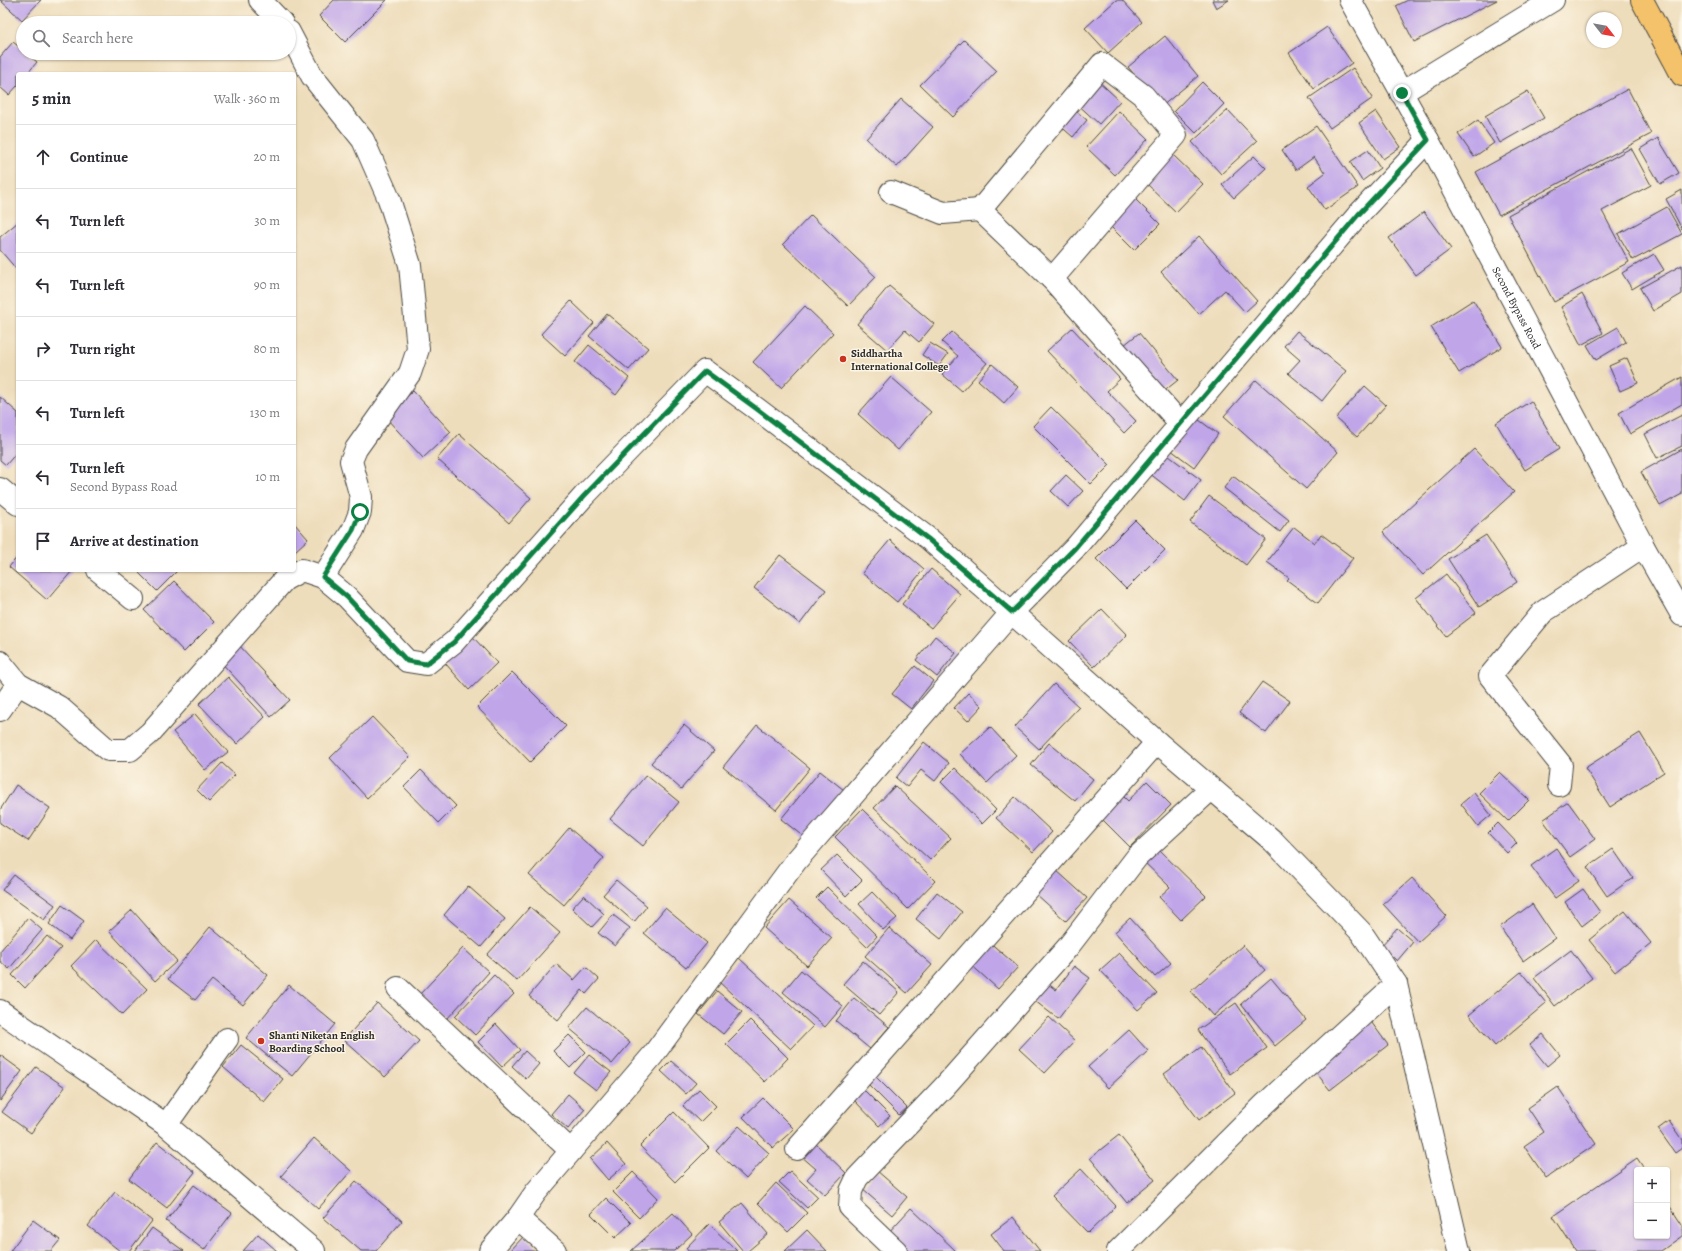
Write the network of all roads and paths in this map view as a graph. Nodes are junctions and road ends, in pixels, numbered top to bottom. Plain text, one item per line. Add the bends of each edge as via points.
1 (260, 0) edge
2 (1350, 0) edge
3 (1553, 0) edge
4 (1642, 0) edge
5 (275, 16) edge
6 (296, 45) edge
7 (1682, 74) edge
8 (1402, 93) junction
9 (1428, 140) junction
10 (891, 192) dead end
11 (980, 210) junction
12 (1052, 280) junction
13 (1180, 424) junction
14 (0, 489) edge
15 (16, 502) edge
16 (1643, 546) junction
17 (100, 572) edge
18 (323, 577) junction
19 (133, 599) dead end
20 (1012, 612) junction
21 (1682, 615) edge
22 (0, 662) edge
23 (18, 684) junction
24 (0, 710) edge
25 (1157, 742) junction
26 (1559, 785) dead end
27 (1211, 789) junction
28 (1396, 984) junction
29 (398, 988) dead end
30 (0, 1011) edge
31 (227, 1039) dead end
32 (166, 1125) junction
33 (797, 1150) dead end
34 (571, 1151) junction
35 (518, 1218) junction
36 (314, 1251) edge
37 (490, 1251) edge
38 (555, 1251) edge
39 (896, 1251) edge
40 (1118, 1251) edge
41 (1460, 1251) edge

1 - 5 street
2 - 8 street, Second Bypass Road
3 - 8 street
4 - 7 main road
6 - 18 street via 312,76 363,140 389,199 410,265 418,349 410,373 356,449 351,461 361,497 360,512 353,530
8 - 9 street, Second Bypass Road
9 - 13 street via 1358,215
9 - 16 street, Second Bypass Road
10 - 11 street via 943,213
11 - 12 street
11 - 12 street via 1102,64 1144,96 1176,135
12 - 13 street
13 - 20 street via 1075,548
14 - 15 street
16 - 21 street, Second Bypass Road
16 - 26 street via 1543,612 1490,676 1561,765
17 - 19 street
18 - 20 street via 347,597 407,661 426,664 454,642 584,496 705,371 928,539
18 - 23 street via 302,570 284,580 150,733 130,750 108,750 59,707
20 - 25 street
20 - 34 street via 796,861 653,1055
22 - 23 street
23 - 24 street
25 - 27 street
25 - 33 street
27 - 28 street via 1273,842 1361,932
27 - 39 street via 1137,857 1068,947 945,1086 857,1178 851,1191 850,1208
28 - 40 street via 1265,1104
28 - 41 street
29 - 34 street
30 - 32 street
31 - 32 street
32 - 36 street
34 - 35 street via 536,1192
35 - 37 street
35 - 38 street

